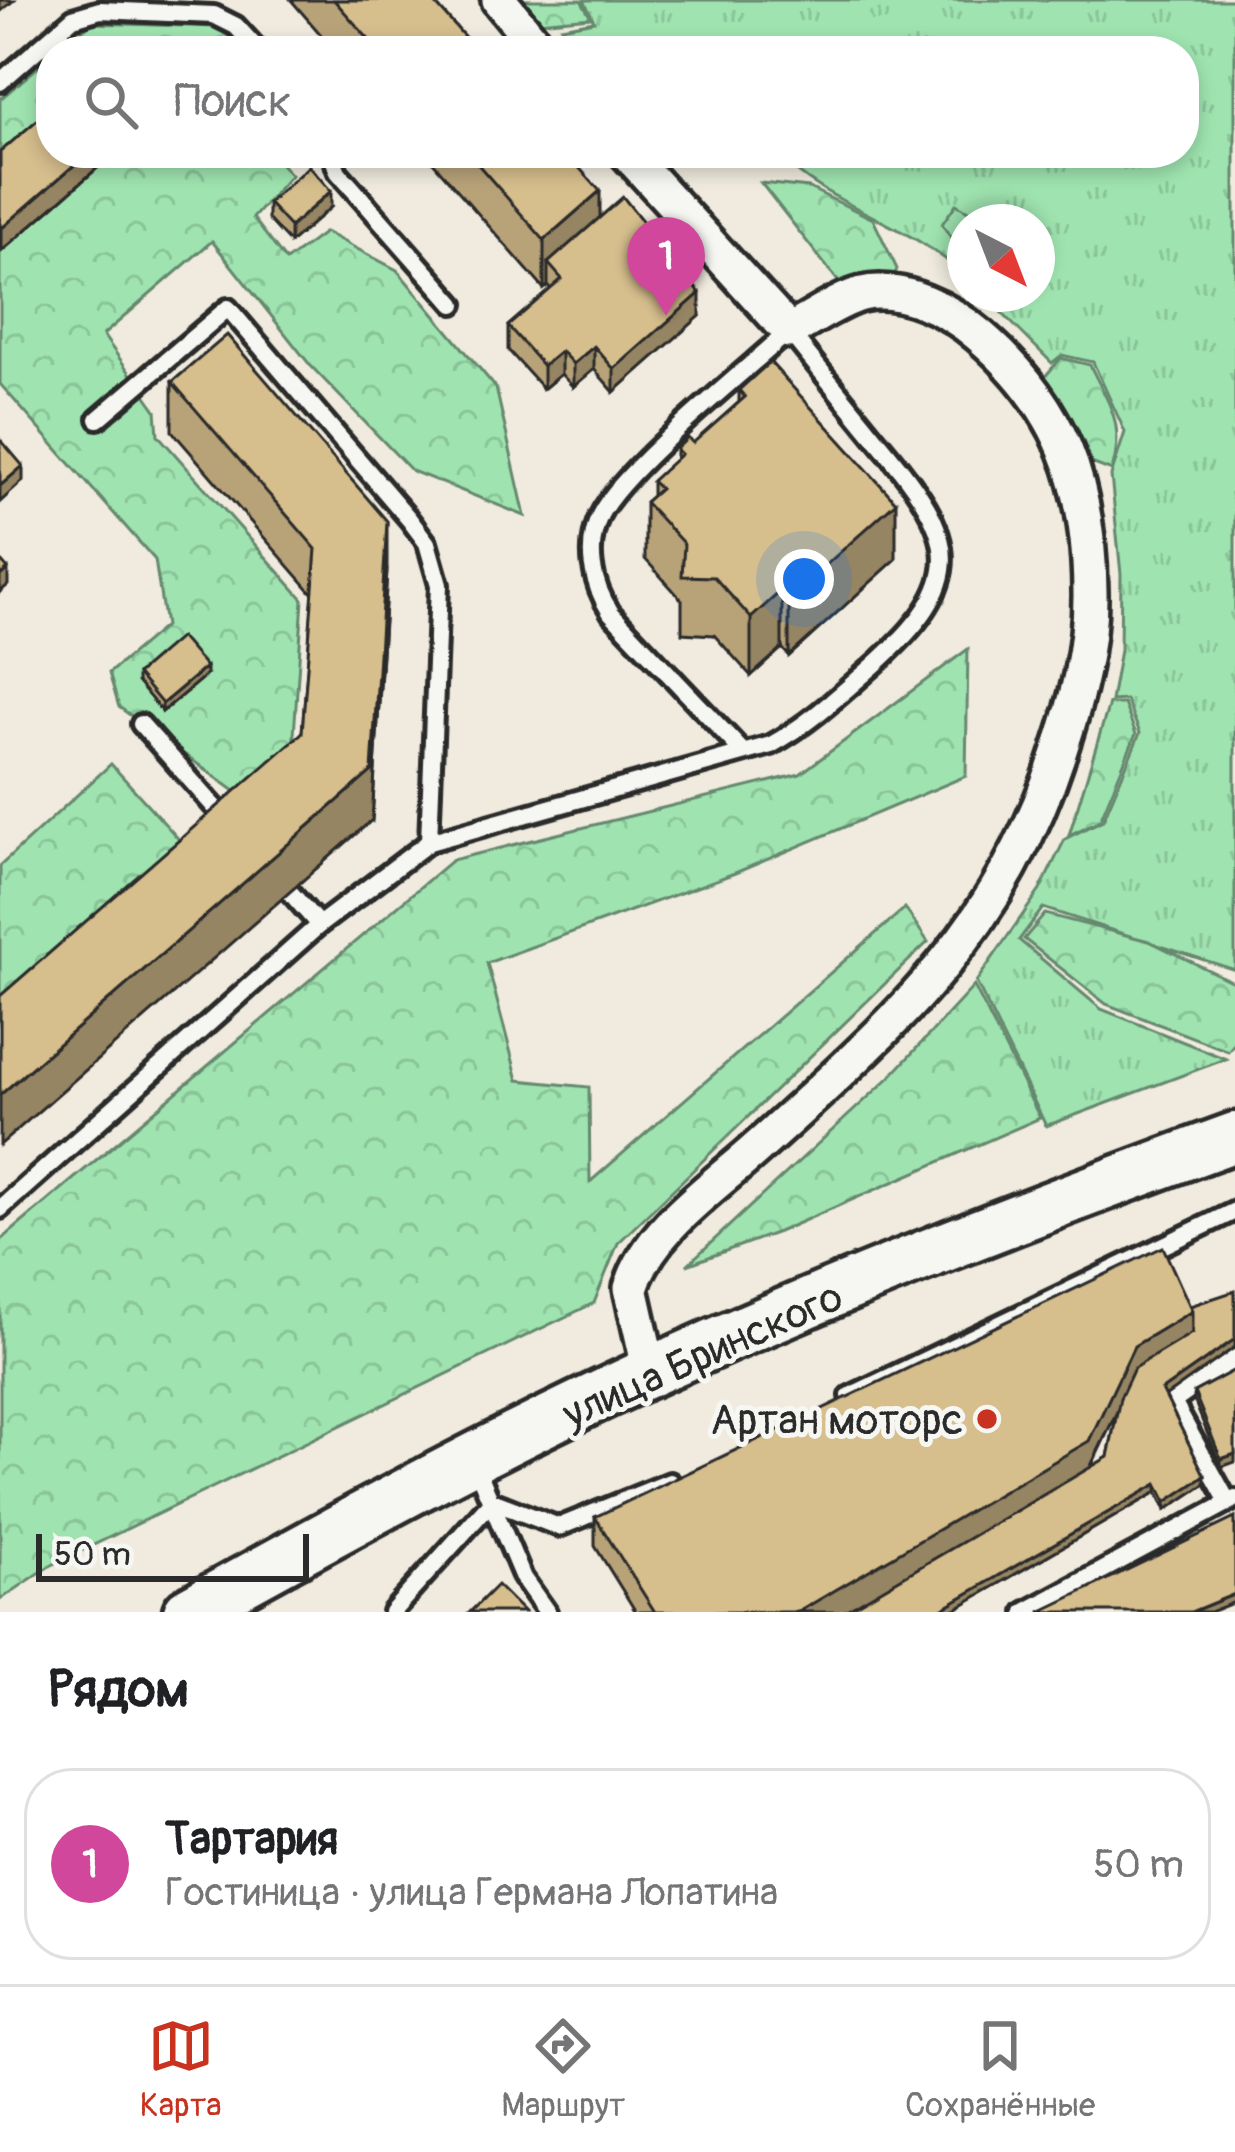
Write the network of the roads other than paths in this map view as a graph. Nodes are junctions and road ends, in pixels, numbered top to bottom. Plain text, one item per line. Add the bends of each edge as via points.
1 (499, 0) edge
2 (182, 7) edge
3 (53, 36) edge
4 (245, 36) edge
5 (529, 36) edge
6 (36, 51) edge
7 (0, 82) edge
8 (337, 168) edge
9 (641, 168) edge
10 (454, 304) dead end
11 (789, 331) junction
12 (98, 419) dead end
13 (141, 724) dead end
14 (743, 752) junction
15 (241, 836) edge
16 (429, 842) junction
17 (290, 892) edge
18 (319, 925) junction
19 (1235, 1137) edge
20 (0, 1209) edge
21 (1235, 1211) edge
22 (1235, 1358) edge
23 (650, 1372) junction
24 (837, 1402) edge
25 (681, 1477) edge
26 (482, 1480) junction
27 (1232, 1501) edge
28 (188, 1612) edge
29 (392, 1612) edge
30 (547, 1612) edge
31 (1024, 1612) edge

1 - 5 street
2 - 3 lane via 100,10
2 - 4 lane via 214,15
6 - 7 lane
8 - 10 lane
9 - 11 street
11 - 14 lane via 617,490 594,536 597,592 611,613
11 - 14 lane via 917,488 933,512 944,561 923,617 898,644 796,731
11 - 23 street via 863,294 908,297 979,335 1044,406 1083,494 1085,661 1037,819 958,953 875,1042 658,1238 631,1288
12 - 16 lane via 228,308 410,519 439,586
13 - 15 lane
14 - 16 lane
16 - 18 lane
17 - 18 lane
18 - 20 lane
19 - 23 main road, улица Бринского via 1034,1210
21 - 24 lane
22 - 27 lane via 1172,1402
23 - 26 main road, улица Бринского
25 - 26 lane via 559,1527
26 - 28 main road, улица Бринского
26 - 29 lane
26 - 30 lane via 523,1578
27 - 31 lane

